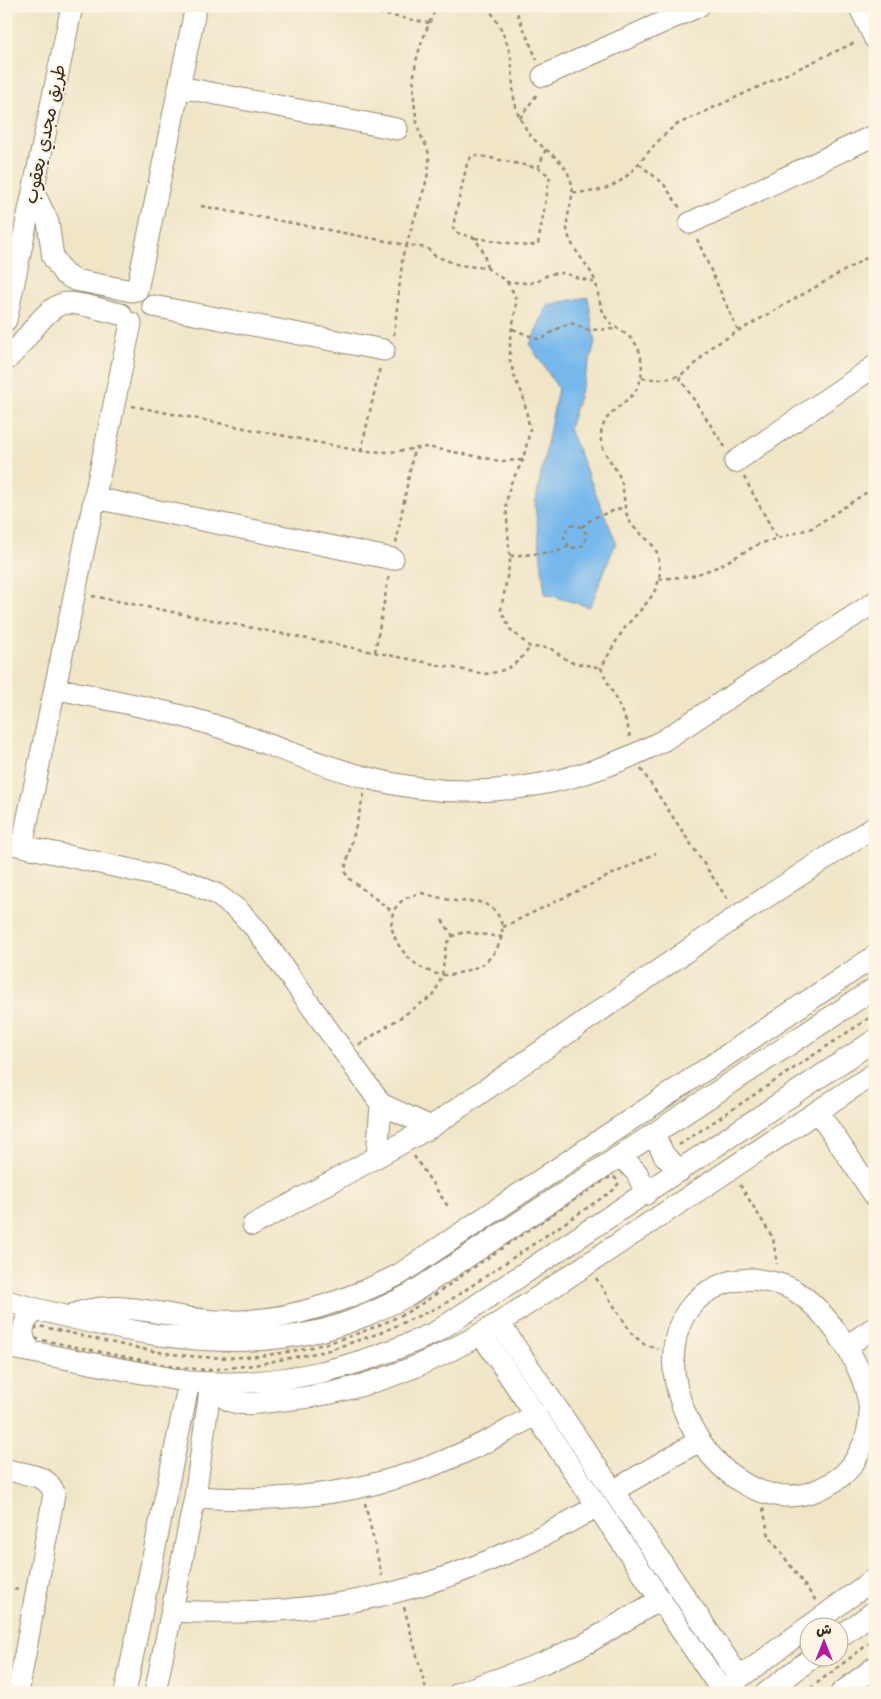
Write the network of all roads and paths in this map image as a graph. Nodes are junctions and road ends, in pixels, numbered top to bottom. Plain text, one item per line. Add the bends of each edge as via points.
1 (72, 6) edge
2 (196, 6) edge
3 (339, 6) edge
4 (437, 6) edge
5 (514, 6) edge
6 (699, 6) edge
7 (859, 6) edge
8 (489, 7) edge
9 (429, 23) junction
10 (873, 37) edge
11 (543, 76) junction
12 (180, 87) junction
13 (520, 118) junction
14 (397, 130) dead end
15 (875, 135) edge
16 (546, 149) junction
17 (639, 164) junction
18 (538, 168) junction
19 (33, 190) junction
20 (573, 192) junction
21 (201, 206) dead end
22 (690, 223) junction
23 (475, 238) junction
24 (407, 245) junction
25 (875, 253) edge
26 (487, 268) junction
27 (64, 274) junction
28 (506, 282) junction
29 (596, 283) junction
30 (134, 290) junction
31 (58, 304) junction
32 (153, 306) junction
33 (126, 318) junction
34 (6, 320) edge
35 (617, 326) junction
36 (513, 329) junction
37 (738, 331) junction
38 (384, 350) junction
39 (6, 360) edge
40 (875, 366) edge
41 (679, 377) junction
42 (642, 378) junction
43 (115, 402) junction
44 (361, 451) junction
45 (524, 460) junction
46 (735, 462) junction
47 (875, 487) edge
48 (95, 498) junction
49 (624, 507) junction
50 (582, 527) junction
51 (777, 538) junction
52 (569, 546) junction
53 (510, 556) junction
54 (393, 559) dead end
55 (659, 579) junction
56 (75, 592) junction
57 (875, 602) edge
58 (530, 646) junction
59 (601, 668) junction
60 (55, 688) junction
61 (633, 757) junction
62 (369, 778) junction
63 (875, 826) edge
64 (12, 843) edge
65 (656, 853) dead end
66 (393, 912) junction
67 (739, 915) junction
68 (442, 920) dead end
69 (503, 927) junction
70 (453, 936) junction
71 (503, 937) junction
72 (875, 956) edge
73 (442, 976) junction
74 (875, 988) edge
75 (875, 1040) edge
76 (346, 1054) junction
77 (875, 1073) edge
78 (381, 1104) junction
79 (818, 1112) junction
80 (431, 1127) junction
81 (745, 1127) junction
82 (654, 1135) junction
83 (405, 1143) junction
84 (760, 1148) junction
85 (621, 1156) junction
86 (377, 1157) junction
87 (730, 1168) junction
88 (680, 1171) junction
89 (874, 1192) edge
90 (646, 1194) junction
91 (449, 1208) dead end
92 (253, 1226) dead end
93 (551, 1258) junction
94 (587, 1264) junction
95 (567, 1278) junction
96 (774, 1282) junction
97 (6, 1301) edge
98 (39, 1310) junction
99 (68, 1316) junction
100 (343, 1324) junction
101 (875, 1327) edge
102 (490, 1328) junction
103 (847, 1346) junction
104 (6, 1347) edge
105 (673, 1348) junction
106 (30, 1350) junction
107 (227, 1357) dead end
108 (358, 1364) junction
109 (227, 1369) dead end
110 (189, 1382) junction
111 (211, 1383) junction
112 (536, 1414) junction
113 (699, 1441) junction
114 (6, 1470) edge
115 (361, 1488) junction
116 (613, 1491) junction
117 (765, 1491) junction
118 (195, 1496) junction
119 (598, 1506) junction
120 (875, 1578) edge
121 (393, 1593) junction
122 (846, 1599) junction
123 (660, 1600) junction
124 (172, 1611) junction
125 (869, 1615) edge
126 (811, 1616) edge
127 (824, 1616) edge
128 (848, 1631) edge
129 (798, 1635) edge
130 (875, 1639) edge
131 (801, 1666) edge
132 (875, 1667) edge
133 (740, 1678) junction
134 (720, 1692) edge
135 (18, 1693) edge
136 (125, 1693) edge
137 (155, 1693) edge
138 (427, 1693) edge
139 (459, 1693) edge
140 (766, 1693) edge
141 (804, 1693) edge
142 (841, 1693) edge

1 - 19 street, طريق مجدي يعقوب
2 - 12 street
3 - 9 path
4 - 9 path
5 - 11 path
6 - 11 street
7 - 10 street
8 - 13 path via 510,55
9 - 24 path via 415,58 412,96 419,133 429,156 425,185
10 - 17 path via 676,125 658,138
11 - 13 path via 537,95
12 - 14 street
12 - 30 street
13 - 16 path via 535,141
15 - 22 street
16 - 18 path
16 - 20 path via 558,157 566,169
17 - 20 path via 615,186 591,193
17 - 22 path via 663,183
18 - 23 path via 550,176 538,244 528,246
18 - 23 path via 476,155 471,157 453,226 454,232
19 - 27 street via 48,222 53,256
19 - 34 street, طريق مجدي يعقوب
20 - 29 path via 568,234
21 - 24 path
22 - 37 path
23 - 26 path via 484,253
24 - 26 path via 427,248 435,256 459,265
24 - 38 path via 403,254 394,335
25 - 37 path
26 - 28 path
27 - 30 street via 76,280
27 - 31 street
28 - 29 path via 537,282 549,274 563,273
28 - 36 path via 515,295
29 - 35 path via 599,300 608,319
30 - 32 street via 149,297
30 - 33 street via 121,300
31 - 33 street via 69,303
31 - 39 street
32 - 33 street via 149,318 138,324
32 - 38 street
33 - 43 street
35 - 36 path via 588,330 571,323 536,339
35 - 42 path via 634,340 641,356
36 - 45 path via 510,360 524,395 530,430
37 - 41 path via 711,347
38 - 44 path
40 - 46 street
41 - 42 path
41 - 46 path
42 - 49 path via 632,398 609,414 601,434 604,451 621,479
43 - 44 path
43 - 48 street
44 - 45 path via 390,452 427,447 500,461
45 - 53 path via 510,485 506,504
46 - 51 path
47 - 51 path via 812,528
48 - 54 street
48 - 56 street
49 - 50 path via 593,518
49 - 55 path via 630,522 657,553
50 - 52 path via 587,535 584,545
50 - 52 path via 572,525 565,532
51 - 55 path via 746,549 692,576
52 - 53 path via 557,552
53 - 58 path via 501,610 510,629
55 - 59 path via 654,595 622,631
56 - 58 path via 484,674 498,673 511,667
56 - 60 street
57 - 61 street
58 - 59 path via 550,648 570,662
59 - 61 path via 627,723
60 - 62 street via 207,723
60 - 64 street
61 - 62 street via 569,779 503,790 435,790
61 - 67 path
62 - 66 path via 345,869 347,876
63 - 67 street
64 - 76 street via 166,876 216,894 256,929
65 - 69 path
66 - 69 path via 401,900 422,893 485,904 498,913
66 - 73 path via 391,925 403,953 411,961
67 - 80 street
68 - 70 path
69 - 71 path
70 - 71 path via 464,932
70 - 73 path via 446,944
71 - 73 path via 482,964 471,970
72 - 99 street via 400,1274 369,1290 320,1307 262,1319 217,1321 107,1306
73 - 76 path via 434,995
74 - 82 street
75 - 81 street
76 - 78 street
77 - 79 street
78 - 80 street
78 - 86 street
79 - 84 street
79 - 89 street
80 - 83 street
81 - 84 street
81 - 88 street
82 - 85 street
82 - 88 street via 664,1155
83 - 86 street
83 - 91 path
84 - 87 street
85 - 90 street via 637,1173
85 - 100 street via 409,1295
86 - 92 street
87 - 94 street
87 - 96 path via 773,1238 777,1267
88 - 90 street
90 - 93 street
93 - 95 street
93 - 108 street via 436,1332 394,1352
94 - 95 street
94 - 105 path via 632,1334 658,1350
95 - 102 street
96 - 103 street via 795,1291 815,1307
96 - 105 street via 737,1281 709,1292 692,1307
97 - 98 street
98 - 99 street
98 - 106 street via 26,1320 23,1327 22,1336
99 - 100 street via 206,1341 259,1341
100 - 108 path
101 - 103 street
102 - 111 street via 438,1357 394,1375 303,1399 235,1403 222,1396
102 - 112 street
102 - 116 street
103 - 117 street via 859,1370 866,1396 870,1423 863,1448 849,1469 829,1485 805,1494 779,1495
104 - 106 street
105 - 113 street via 678,1397
106 - 110 street
107 - 109 path
108 - 111 street via 304,1377
110 - 111 street
110 - 136 street
111 - 118 street
112 - 115 street via 460,1455
112 - 119 street
113 - 116 street
113 - 117 street via 733,1476
114 - 135 street via 42,1478 54,1494
115 - 118 street via 277,1499
115 - 121 path
116 - 133 street
117 - 126 path via 764,1514 769,1536
118 - 124 street
119 - 121 street via 513,1552 468,1571
119 - 123 street
120 - 122 street
121 - 124 street via 324,1607 275,1612
121 - 138 path
122 - 125 street
122 - 127 street
123 - 134 street
123 - 139 street via 587,1643 543,1663
124 - 137 street
125 - 128 street
129 - 133 street
130 - 141 path
131 - 140 street
132 - 142 street
133 - 134 street

